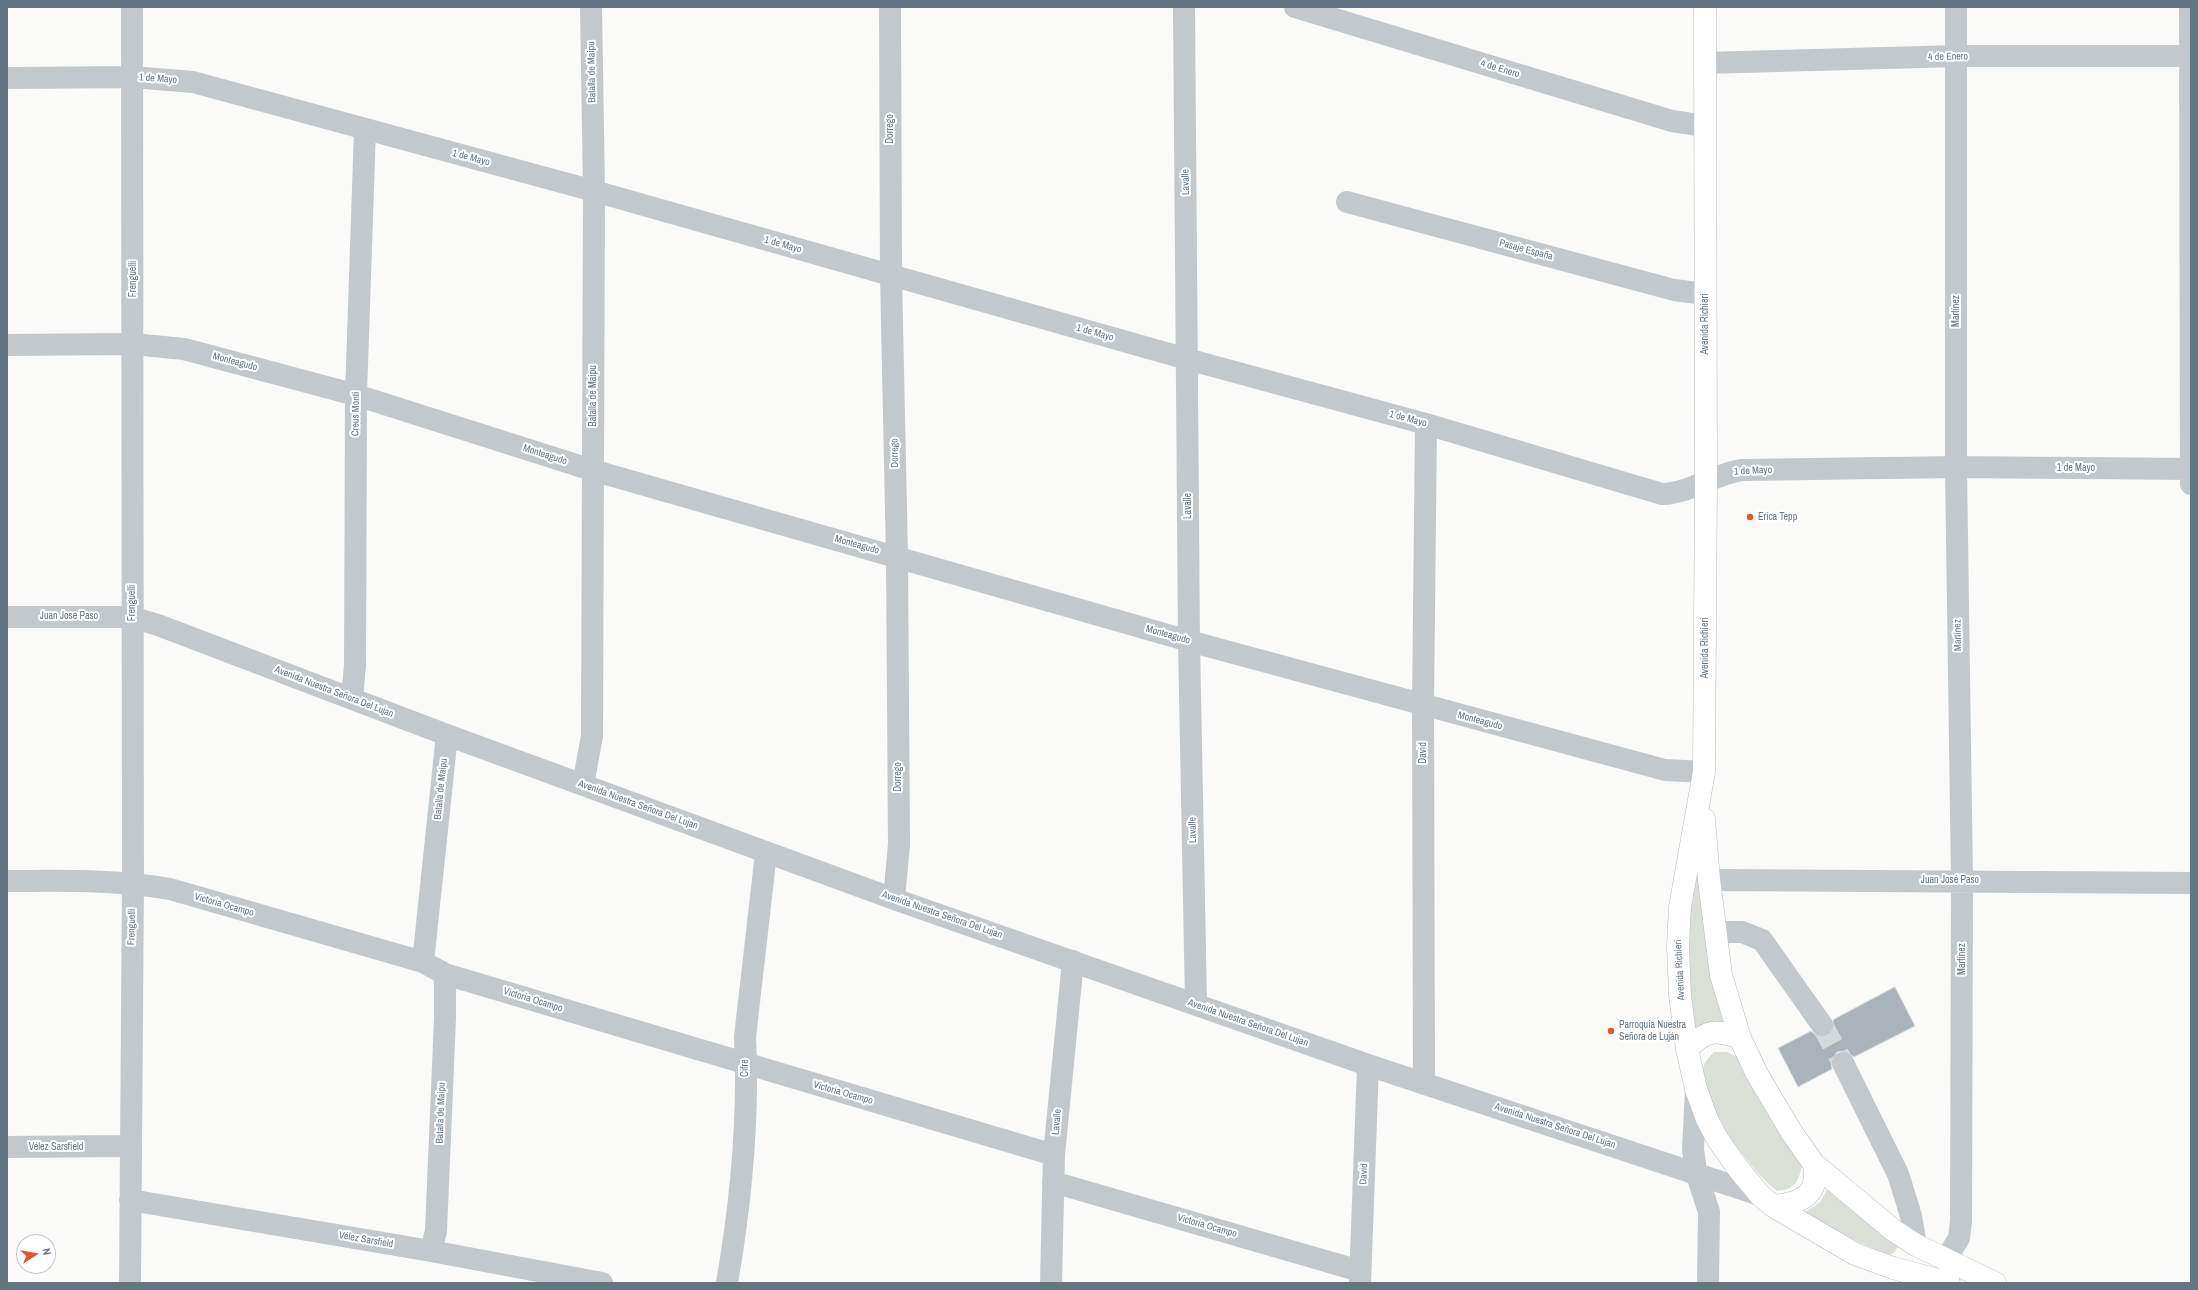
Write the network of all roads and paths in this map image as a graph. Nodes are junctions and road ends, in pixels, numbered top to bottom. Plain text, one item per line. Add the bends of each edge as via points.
1 (132, 7) edge
2 (592, 7) edge
3 (890, 7) edge
4 (1184, 7) edge
5 (1295, 7) edge
6 (1705, 7) edge
7 (1956, 7) edge
8 (2190, 7) edge
9 (1957, 56) junction
10 (2191, 56) edge
11 (1705, 63) junction
12 (132, 77) junction
13 (7, 78) edge
14 (1705, 126) junction
15 (365, 130) junction
16 (594, 191) junction
17 (1347, 202) dead end
18 (891, 275) junction
19 (1705, 294) junction
20 (133, 344) junction
21 (7, 345) edge
22 (1187, 359) junction
23 (356, 395) junction
24 (1426, 424) junction
25 (1956, 467) junction
26 (2191, 469) edge
27 (592, 470) junction
28 (1706, 482) junction
29 (2191, 484) edge
30 (897, 557) junction
31 (7, 617) edge
32 (131, 617) junction
33 (1189, 641) junction
34 (352, 698) junction
35 (1423, 706) junction
36 (447, 735) junction
37 (1703, 779) junction
38 (583, 785) junction
39 (766, 852) junction
40 (1709, 880) junction
41 (1962, 880) junction
42 (7, 881) edge
43 (133, 882) junction
44 (2191, 883) edge
45 (894, 899) junction
46 (1715, 932) junction
47 (1073, 961) junction
48 (423, 962) junction
49 (445, 974) junction
50 (1196, 1004) junction
51 (1822, 1025) tunnel mouth
52 (1740, 1038) junction
53 (1687, 1049) junction
54 (1843, 1063) tunnel mouth
55 (746, 1064) junction
56 (1368, 1065) junction
57 (1424, 1083) junction
58 (1696, 1089) junction
59 (130, 1146) junction
60 (7, 1147) edge
61 (1054, 1155) junction
62 (1814, 1164) junction
63 (1696, 1172) junction
64 (1053, 1182) junction
65 (130, 1200) junction
66 (1766, 1200) junction
67 (1916, 1245) junction
68 (431, 1251) junction
69 (1946, 1259) junction
70 (1360, 1277) edge
71 (1904, 1277) edge
72 (130, 1283) edge
73 (602, 1283) edge
74 (727, 1283) edge
75 (1051, 1283) edge
76 (1708, 1283) edge
77 (1949, 1283) edge
78 (1995, 1283) edge

1 - 12 street, Frenguelli
2 - 16 street, Batalla de Maipu
3 - 18 street, Dorrego
4 - 22 street, Lavalle
5 - 14 street, 4 de Enero via 1672,120
6 - 11 main road, Avenida Richieri
7 - 9 street, Martínez
8 - 10 street
9 - 10 street, 4 de Enero
9 - 11 street, 4 de Enero
9 - 25 street, Martínez
10 - 26 street
11 - 14 main road, Avenida Richieri
12 - 13 street, 1 de Mayo
12 - 15 street, 1 de Mayo via 193,82
12 - 20 street, Frenguelli
14 - 19 main road, Avenida Richieri
15 - 16 street, 1 de Mayo
15 - 23 street, Creus Monti
16 - 18 street, 1 de Mayo
16 - 27 street, Batalla de Maipu
17 - 19 street, Pasaje España via 1674,290
18 - 22 street, 1 de Mayo
18 - 30 street, Dorrego
19 - 28 main road, Avenida Richieri
20 - 21 street, Monteagudo
20 - 23 street, Monteagudo via 184,349
20 - 32 street, Frenguelli
22 - 24 street, 1 de Mayo
22 - 33 street, Lavalle
23 - 27 street, Monteagudo
23 - 34 street, Creus Monti via 355,665
24 - 28 street, 1 de Mayo via 1662,494 1674,494
24 - 35 street, David
25 - 26 street, 1 de Mayo
25 - 28 street, 1 de Mayo via 1742,470
25 - 41 street, Martínez
26 - 29 street
27 - 30 street, Monteagudo
27 - 38 street, Batalla de Maipu via 592,736
28 - 37 main road, Avenida Richieri
30 - 33 street, Monteagudo
30 - 45 street, Dorrego via 899,844
31 - 32 street, Juan Jose Paso
32 - 34 street, Avenida Nuestra Señora Del Lujan
32 - 43 street, Frenguelli
33 - 35 street, Monteagudo
33 - 50 street, Lavalle
34 - 36 street, Avenida Nuestra Señora Del Lujan
35 - 37 street, Monteagudo
35 - 57 street, David
36 - 38 street, Avenida Nuestra Señora Del Lujan
36 - 48 street, Batalla de Maipu
37 - 40 main road
37 - 53 main road, Avenida Richieri via 1680,907 1680,995
38 - 39 street, Avenida Nuestra Señora Del Lujan
39 - 45 street, Avenida Nuestra Señora Del Lujan
39 - 55 street, Cifre via 745,1037
40 - 41 street, Juan José Paso
40 - 46 main road
41 - 44 street, Juan José Paso
41 - 69 street, Martínez via 1961,1221 1959,1238
42 - 43 street, Victoria Ocampo
43 - 48 street, Victoria Ocampo via 170,889
43 - 59 street, Frenguelli
45 - 47 street, Avenida Nuestra Señora Del Lujan
46 - 51 street via 1742,932 1762,940
46 - 52 main road via 1721,975
47 - 50 street, Avenida Nuestra Señora Del Lujan
47 - 61 street, Lavalle
48 - 49 street, Victoria Ocampo
49 - 55 street, Victoria Ocampo
49 - 68 street, Batalla de Maipu via 436,1231
50 - 56 street, Avenida Nuestra Señora Del Lujan
52 - 53 main road via 1718,1031 1699,1037
52 - 62 main road via 1774,1105
53 - 58 main road, Avenida Richieri
54 - 67 street via 1898,1174 1911,1216
55 - 61 street, Victoria Ocampo
55 - 74 street, Cifre via 742,1170 735,1239
56 - 57 street, Avenida Nuestra Señora Del Lujan
56 - 70 street, David
57 - 63 street, Avenida Nuestra Señora Del Lujan
58 - 63 street, Avenida Richieri via 1693,1149
58 - 66 main road via 1718,1140 1737,1167
59 - 60 street, Vélez Sarsfield
59 - 65 street, Frenguelli
61 - 64 street, Lavalle
62 - 66 main road via 1814,1186 1807,1196 1790,1205
62 - 67 main road via 1893,1230
63 - 66 street, Avenida Nuestra Señora Del Lujan
63 - 76 street, Avenida Richieri via 1709,1212
64 - 70 street, Victoria Ocampo
64 - 75 street, Lavalle
65 - 68 street, Vélez Sarsfield
65 - 72 street, Frenguelli
66 - 71 main road via 1855,1254
67 - 69 main road
68 - 73 street, Vélez Sarsfield
69 - 78 main road
71 - 77 main road

